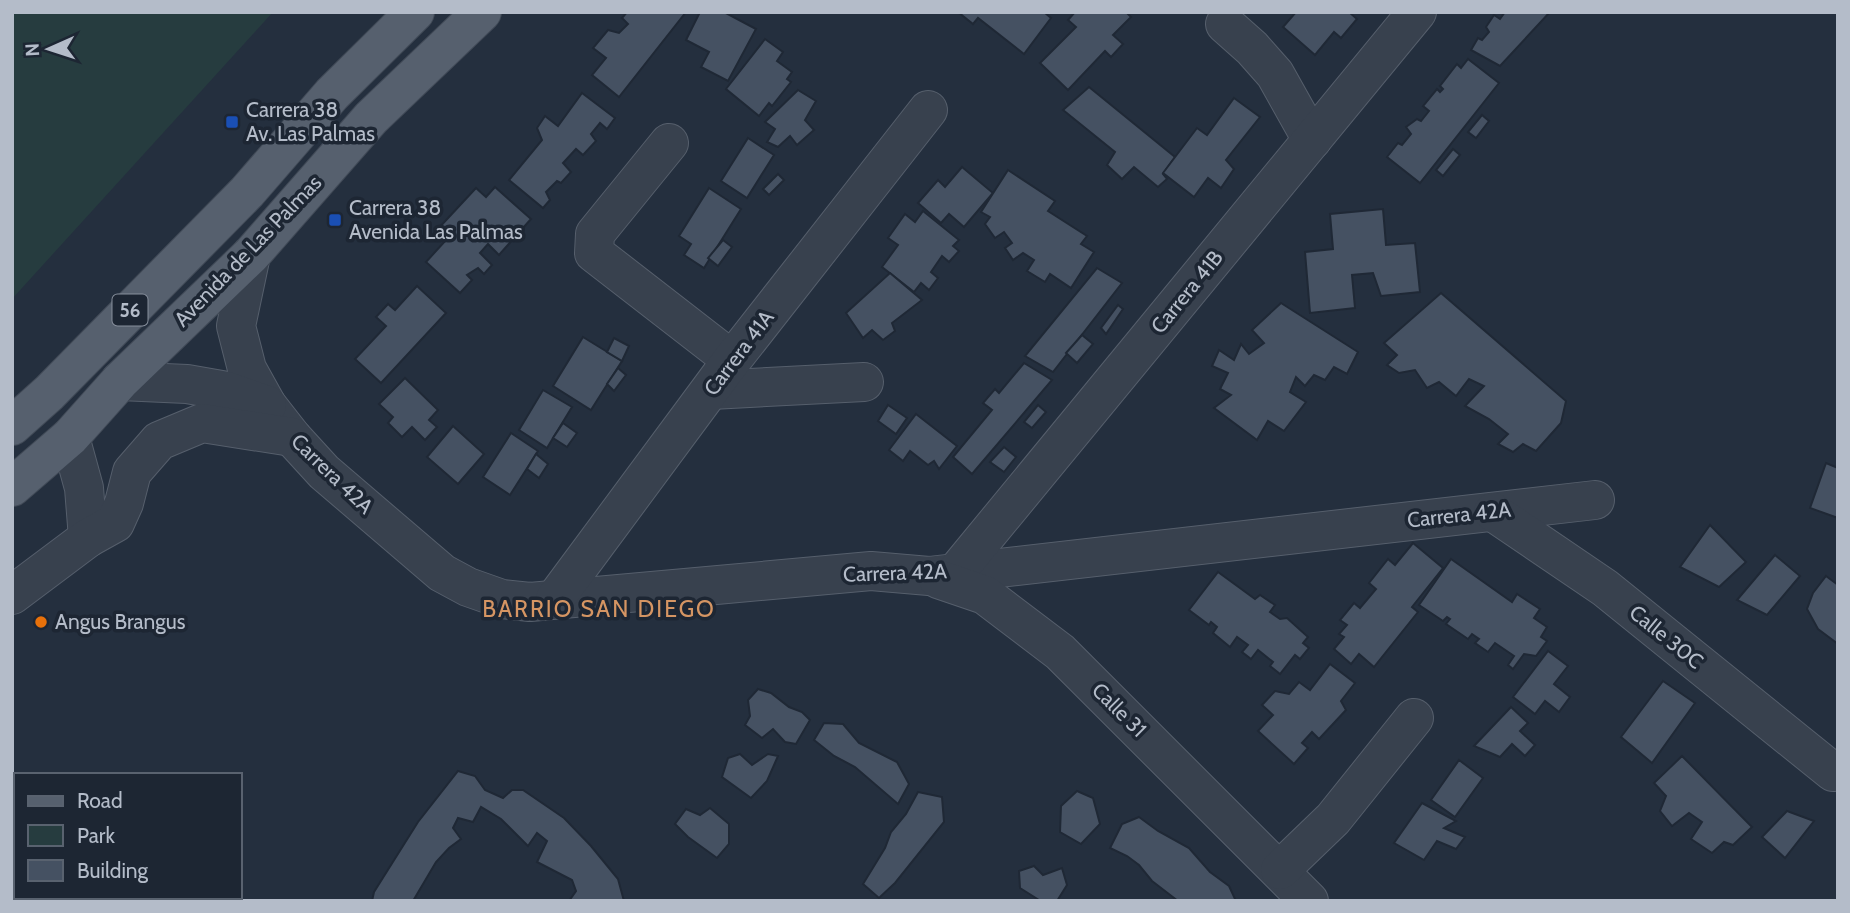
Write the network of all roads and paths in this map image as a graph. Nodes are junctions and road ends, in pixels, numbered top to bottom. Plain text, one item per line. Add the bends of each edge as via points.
1 (415, 12) edge
2 (482, 12) edge
3 (1418, 12) edge
4 (1225, 24) dead end
5 (928, 110) dead end
6 (1312, 140) junction
7 (669, 143) dead end
8 (251, 255) junction
9 (722, 375) junction
10 (120, 381) junction
11 (864, 382) dead end
12 (267, 405) junction
13 (12, 426) edge
14 (70, 437) junction
15 (292, 437) junction
16 (12, 487) edge
17 (1595, 500) dead end
18 (1493, 512) junction
19 (88, 538) junction
20 (943, 574) junction
21 (12, 595) edge
22 (555, 600) junction
23 (1414, 718) dead end
24 (1833, 772) dead end
25 (1293, 887) edge

1 - 13 main road, Avenida de Las Palmas / 56 via 332,94 247,192
2 - 8 main road, Avenida de Las Palmas / 56 via 371,118
3 - 6 street, Carrera 41B
4 - 6 street via 1275,74
5 - 9 street, Carrera 41A
6 - 20 street, Carrera 41B
7 - 9 street via 595,234 594,253
8 - 10 main road, Avenida de Las Palmas / 56
8 - 12 street, Carrera 42A via 236,326 247,369
9 - 11 street
9 - 22 street, Carrera 41A
10 - 12 street via 187,384
10 - 14 main road, Avenida de Las Palmas / 56
12 - 15 street, Carrera 42A
14 - 16 main road, Avenida de Las Palmas / 56
14 - 19 street via 84,488
15 - 19 street via 202,423 159,441 132,472 115,523
15 - 22 street, Carrera 42A via 324,472 442,573 502,599
17 - 18 street, Carrera 42A
18 - 20 street, Carrera 42A
18 - 24 street, Calle 30C via 1605,588
19 - 21 street
20 - 22 street, Carrera 42A via 872,571
20 - 25 street, Calle 31 via 985,595 1060,652
23 - 25 street via 1333,819

